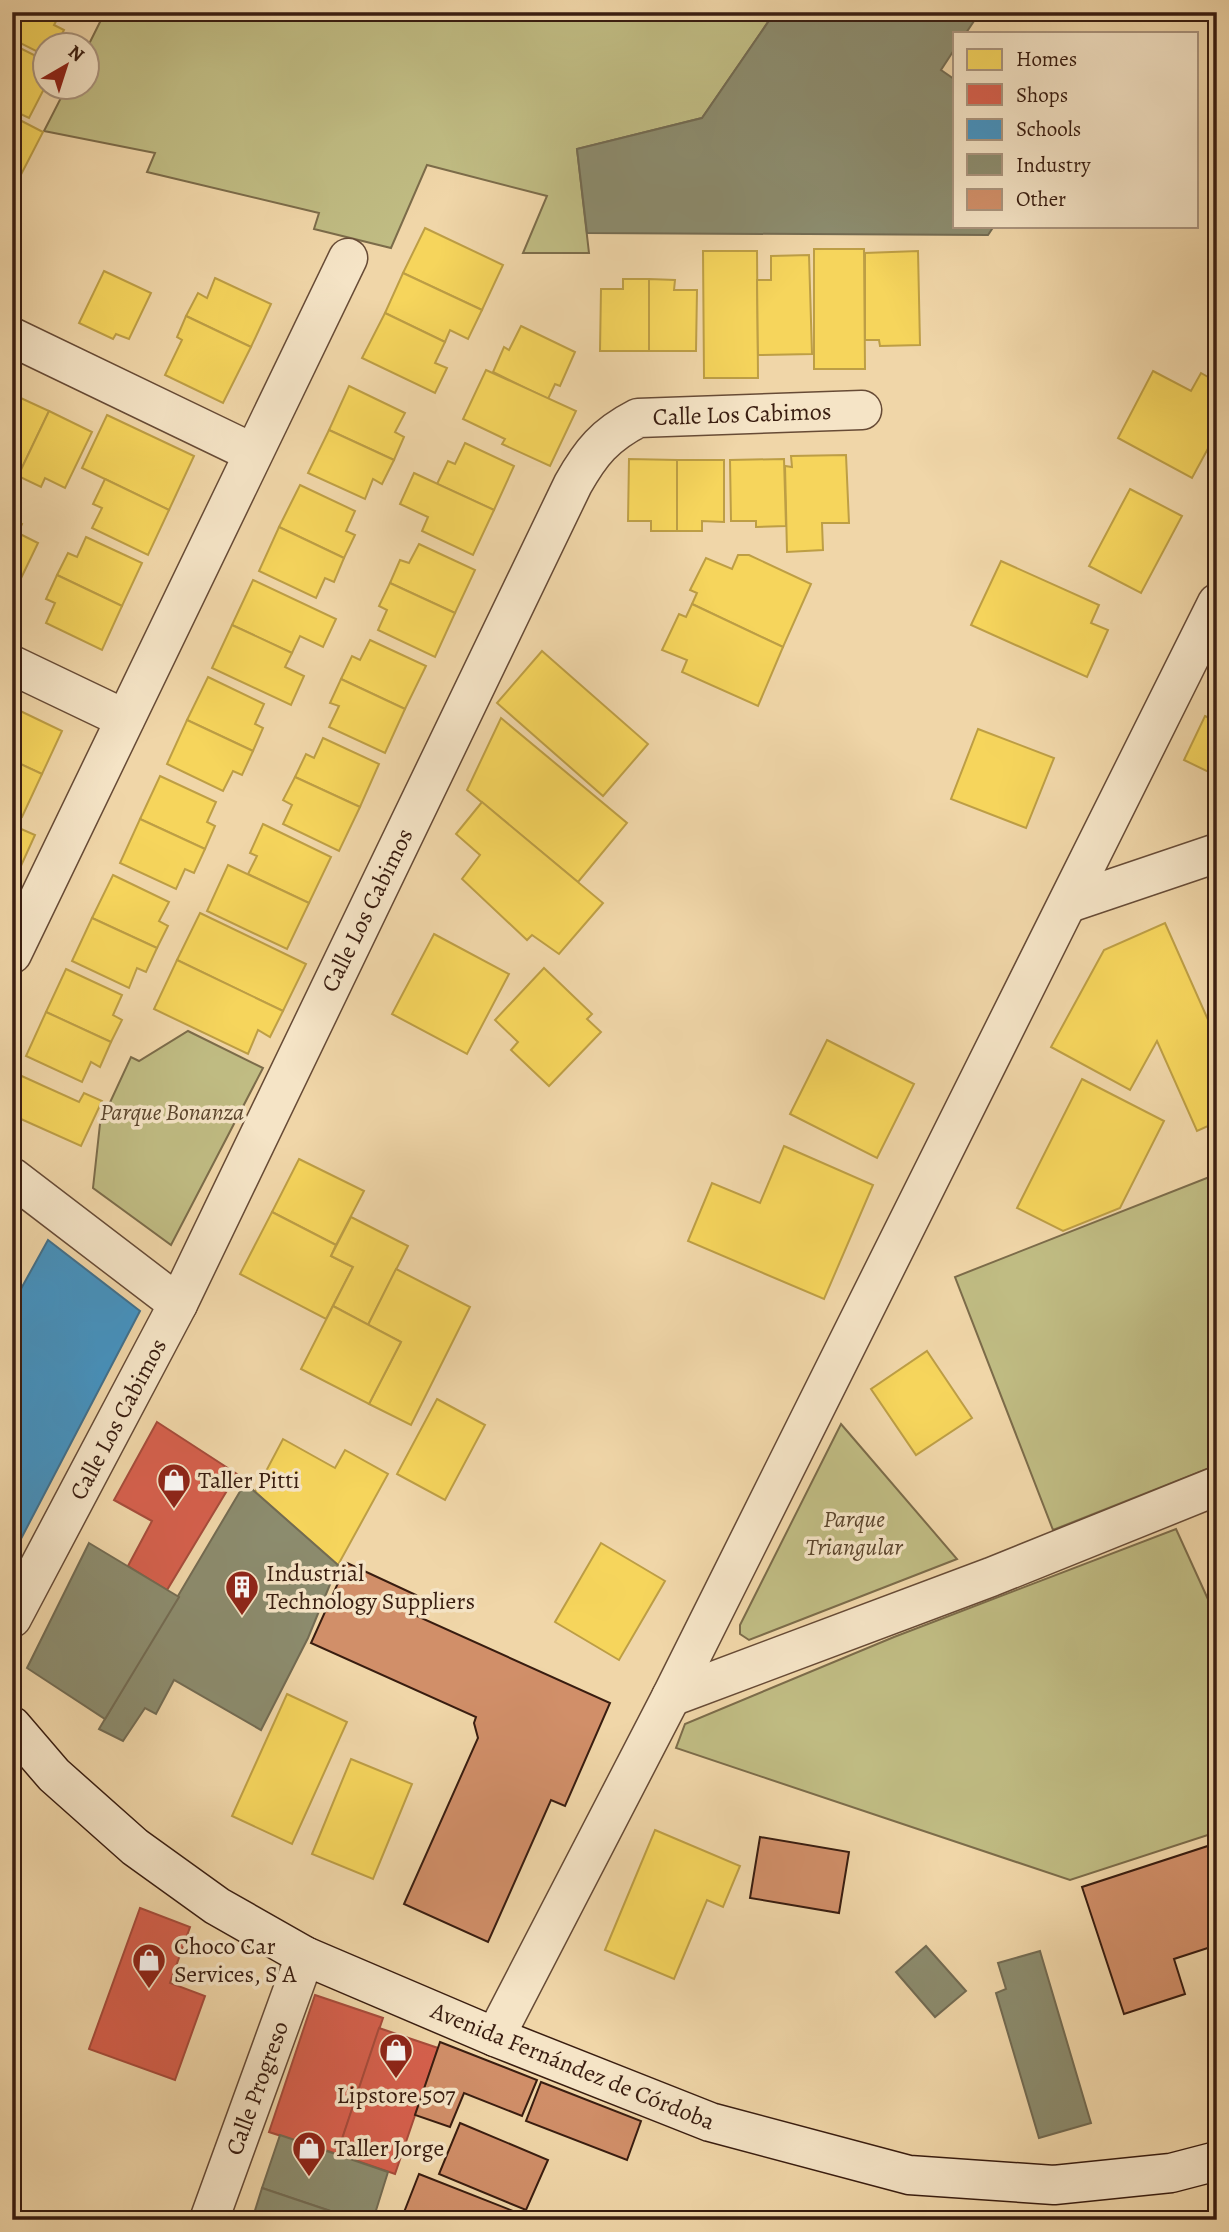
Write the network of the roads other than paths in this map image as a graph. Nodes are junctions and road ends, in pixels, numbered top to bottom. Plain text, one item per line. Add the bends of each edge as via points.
1 (348, 258) dead end
2 (12, 337) edge
3 (862, 410) dead end
4 (253, 453) junction
5 (1217, 603) edge
6 (12, 665) edge
7 (125, 719) junction
8 (1217, 853) edge
9 (1069, 903) junction
10 (12, 954) edge
11 (12, 1177) edge
12 (178, 1304) junction
13 (1217, 1486) edge
14 (12, 1618) edge
15 (671, 1697) junction
16 (12, 1726) edge
17 (305, 1956) junction
18 (495, 2037) junction
19 (1217, 2161) edge
20 (209, 2220) edge

1 - 4 street
2 - 4 street
3 - 12 street, Calle Los Cabimos via 638,418 617,429 592,452 532,567
4 - 7 street
5 - 9 street
6 - 7 street
7 - 10 street
8 - 9 street
9 - 15 street
11 - 12 street
12 - 14 street, Calle Los Cabimos
13 - 15 street
15 - 18 street
16 - 17 street, Avenida Fernández de Córdoba via 54,1775 135,1847 217,1906
17 - 18 street, Avenida Fernández de Córdoba
17 - 20 street, Calle Progreso
18 - 19 street, Avenida Fernández de Córdoba via 710,2122 909,2175 1054,2185 1171,2173

